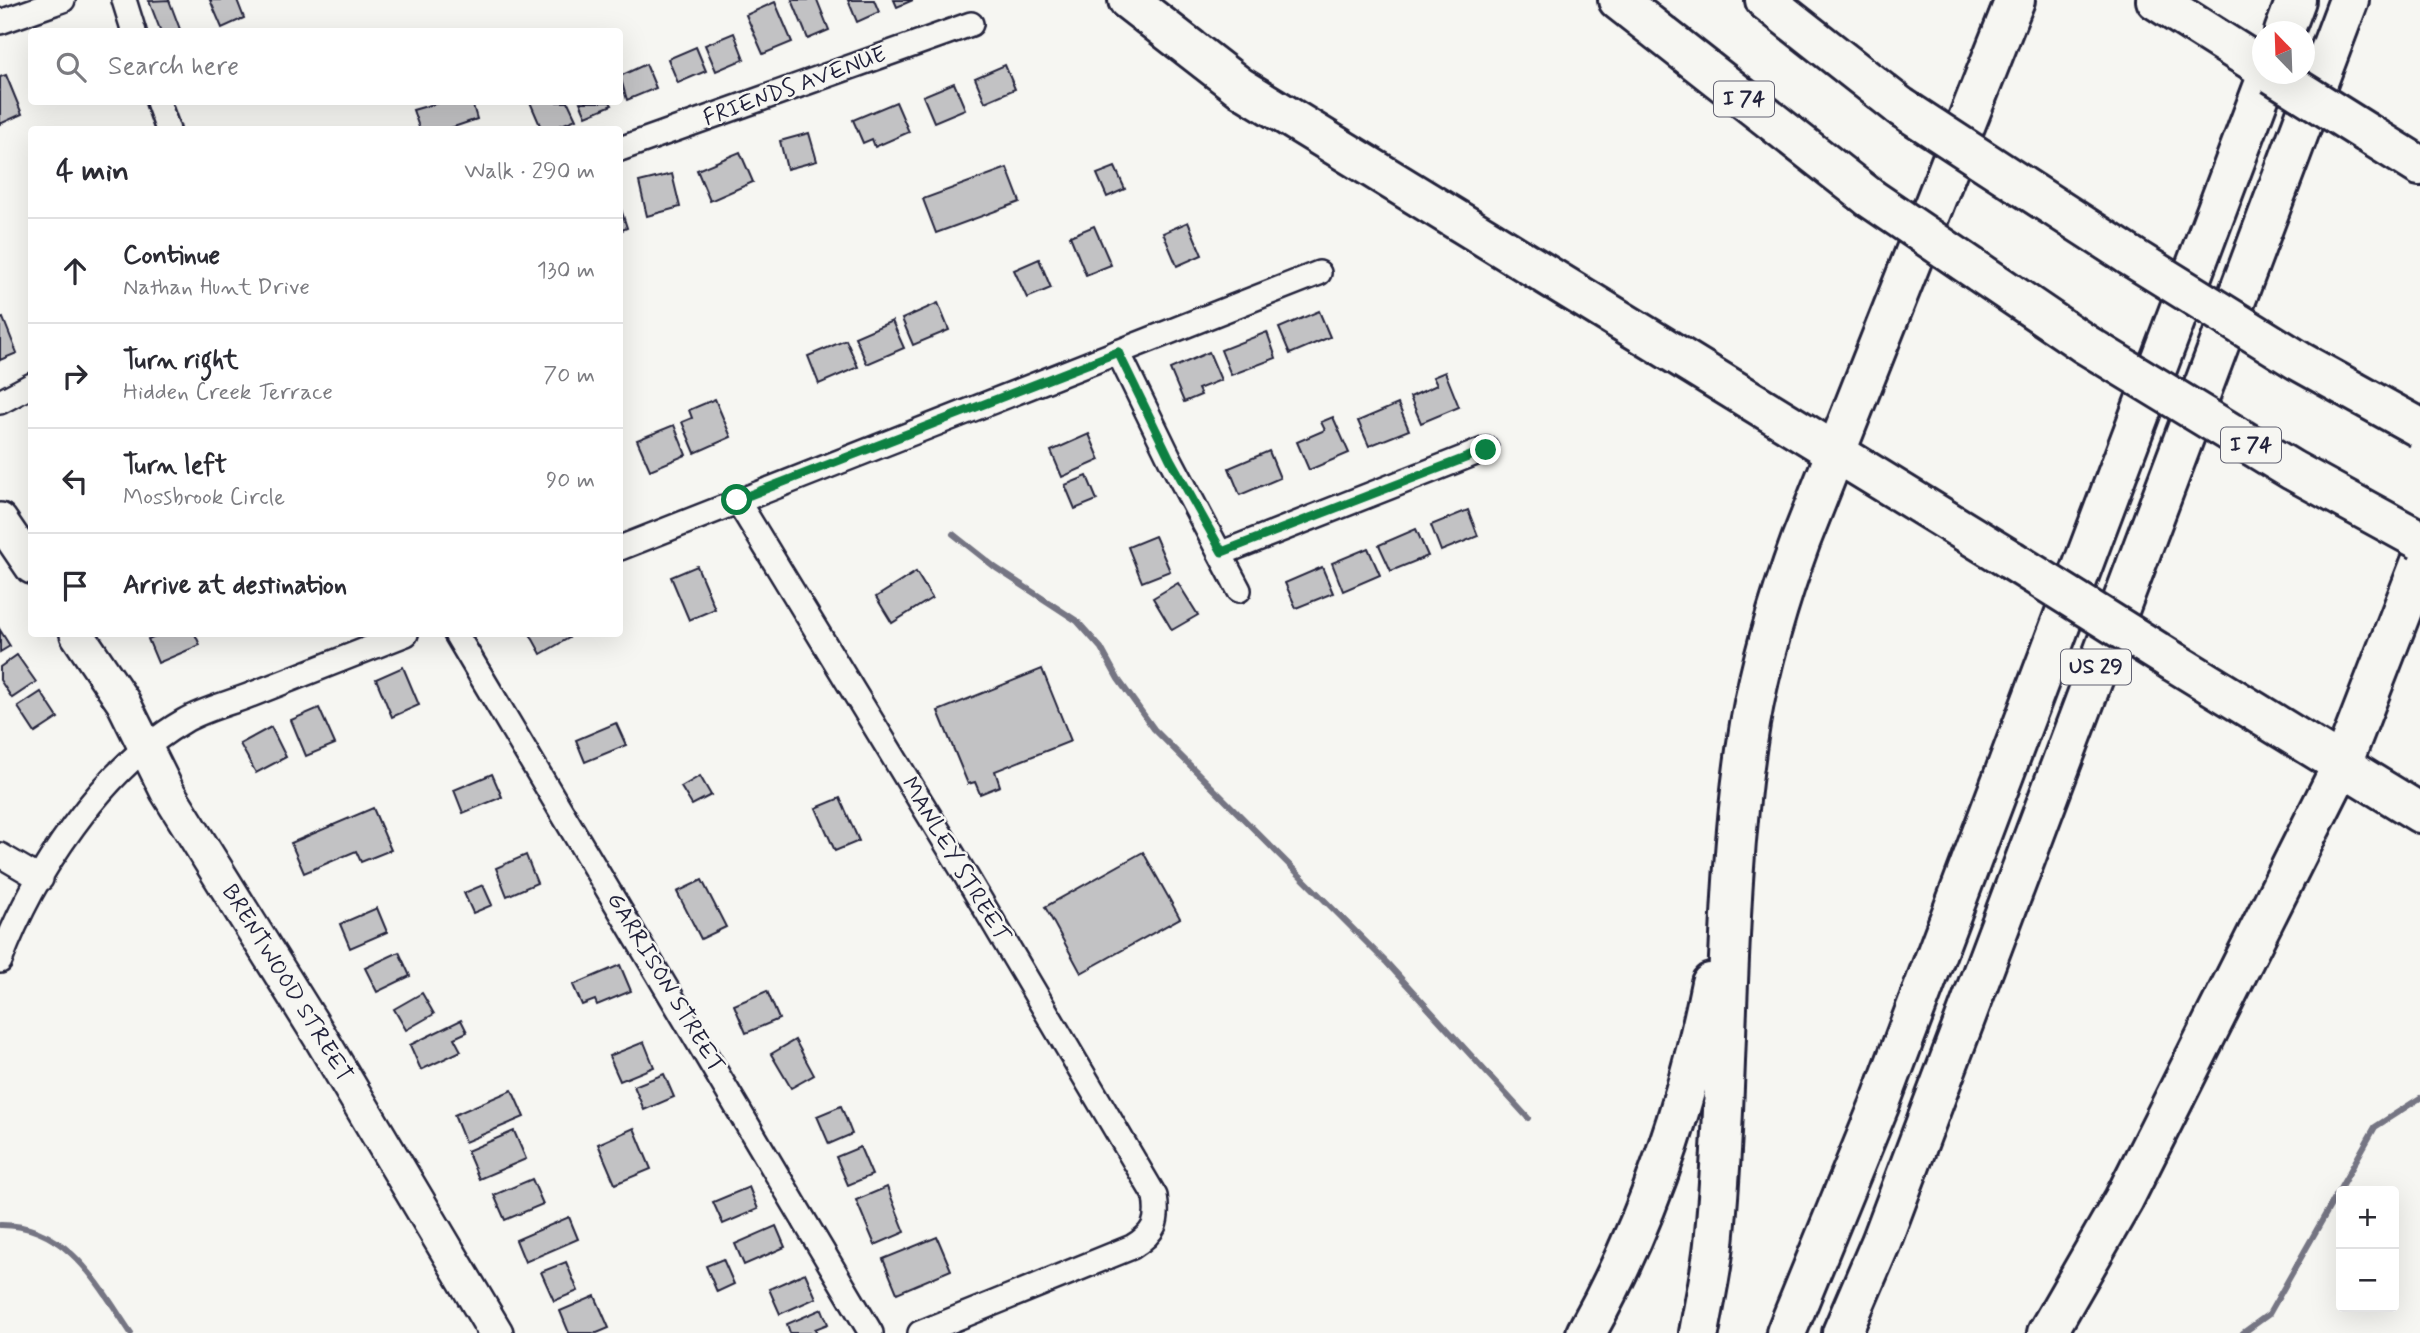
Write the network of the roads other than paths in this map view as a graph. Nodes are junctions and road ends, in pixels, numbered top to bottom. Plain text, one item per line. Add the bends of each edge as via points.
1 (63, 0) edge
2 (124, 0) edge
3 (1128, 0) edge
4 (1618, 0) edge
5 (1765, 0) edge
6 (2015, 0) edge
7 (2156, 0) edge
8 (2296, 0) edge
9 (2349, 0) edge
10 (2288, 21) edge
11 (0, 22) edge
12 (971, 24) dead end
13 (133, 28) edge
14 (2252, 60) edge
15 (2267, 84) edge
16 (2287, 84) edge
17 (159, 105) edge
18 (167, 126) edge
19 (623, 148) edge
20 (2420, 166) edge
21 (1319, 272) dead end
22 (1118, 352) junction
23 (28, 387) edge
24 (0, 402) edge
25 (2420, 428) edge
26 (1486, 450) dead end
27 (1836, 453) junction
28 (737, 500) junction
29 (0, 520) edge
30 (2420, 540) edge
31 (623, 547) edge
32 (1222, 552) junction
33 (28, 561) edge
34 (2420, 564) edge
35 (1239, 590) dead end
36 (79, 637) edge
37 (398, 637) edge
38 (458, 637) edge
39 (147, 750) junction
40 (2341, 767) junction
41 (2420, 813) edge
42 (1736, 854) junction
43 (0, 855) edge
44 (41, 879) junction
45 (0, 961) edge
46 (496, 1333) edge
47 (871, 1333) edge
48 (920, 1333) edge
49 (1586, 1333) edge
50 (1699, 1333) edge
51 (1786, 1333) edge
52 (1842, 1333) edge
53 (2047, 1333) edge

1 - 11 street
2 - 13 street
3 - 27 highway via 1240,87
4 - 30 highway, I 74, bridge via 1870,198 2085,344 2292,470
5 - 25 highway, bridge via 1901,107 2299,361
6 - 27 highway
7 - 14 highway
8 - 10 highway
9 - 52 highway, US 29 via 1881,1242
12 - 19 street, FRIENDS AVENUE
15 - 51 highway, US 29 via 1880,1106
16 - 20 highway, bridge
17 - 18 street
21 - 22 street
22 - 28 street
22 - 32 street
23 - 24 street
26 - 32 street
27 - 40 highway, bridge
27 - 42 highway via 1778,603 1750,725
28 - 31 street
28 - 48 street, MANLEY STREET via 1155,1196 1158,1217 1152,1235 1132,1247
29 - 33 main road
32 - 35 street
34 - 40 highway
36 - 39 main road, BRENTWOOD STREET via 123,702
37 - 39 street via 184,721
38 - 47 street, GARRISON STREET
39 - 44 street via 76,820
39 - 46 main road, BRENTWOOD STREET via 167,791
40 - 41 highway
40 - 53 highway via 2124,1199
42 - 49 highway via 1706,1006 1673,1135 1631,1242
42 - 50 highway via 1714,1245
43 - 44 street
44 - 45 street via 14,925

